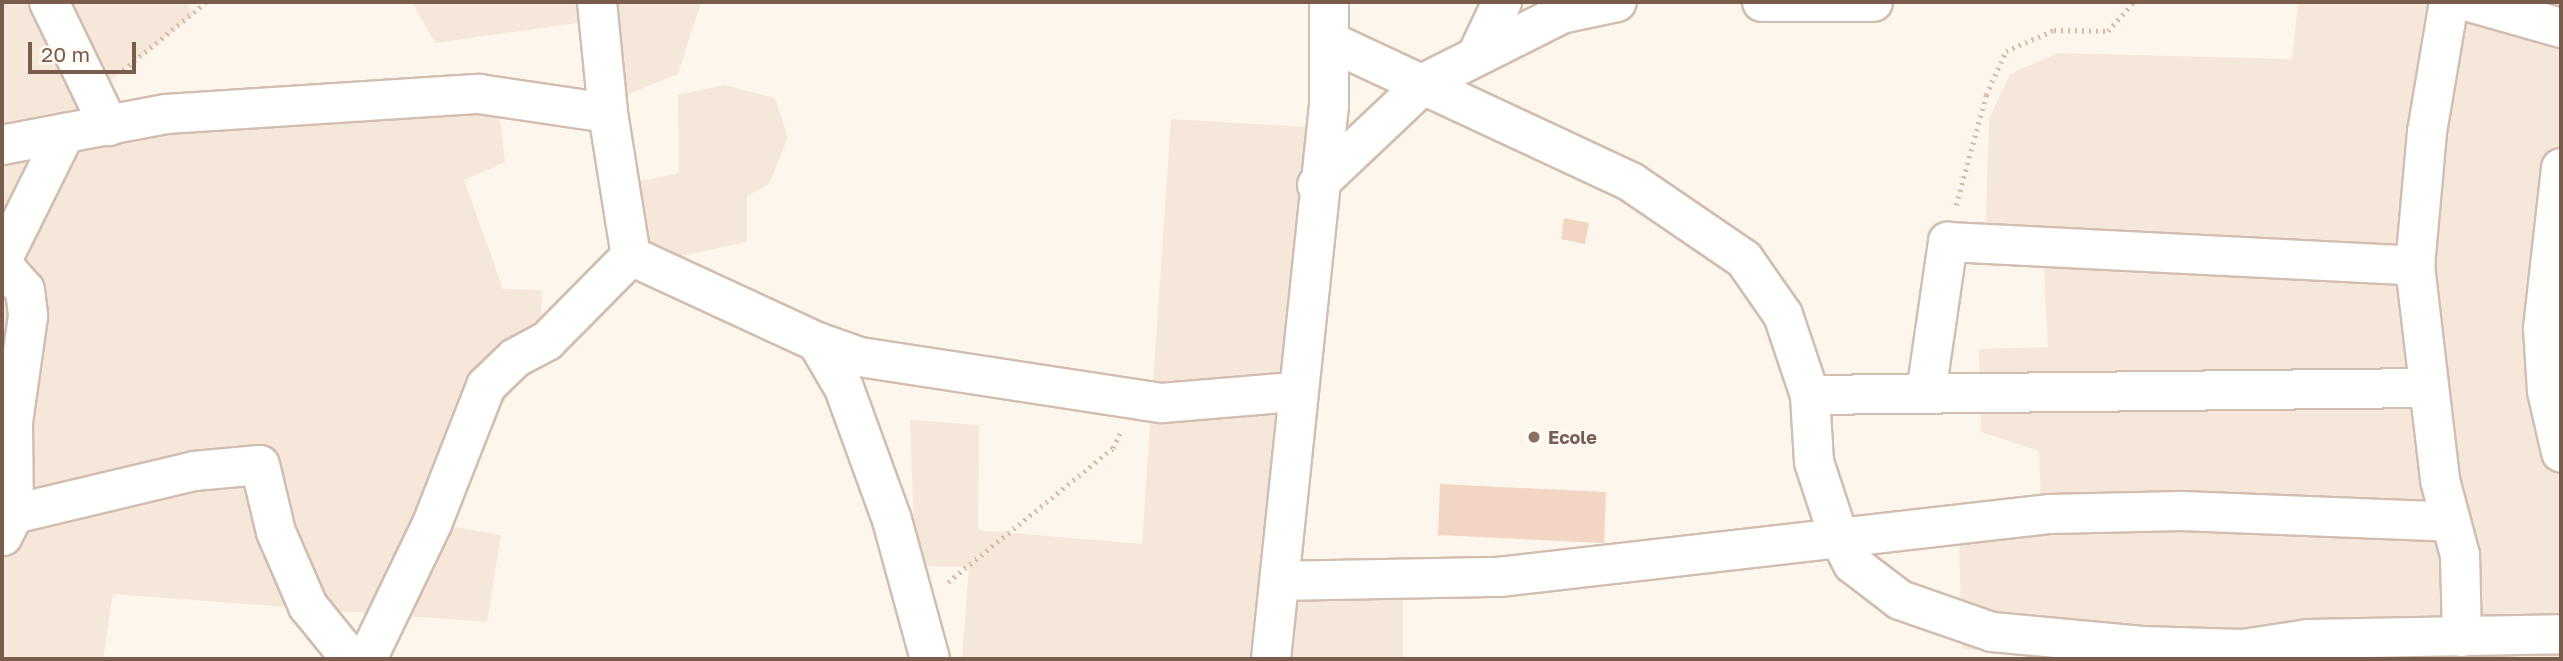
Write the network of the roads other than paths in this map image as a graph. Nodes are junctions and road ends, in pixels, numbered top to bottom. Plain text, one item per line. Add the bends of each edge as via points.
1 (49, 2) edge
2 (597, 2) edge
3 (1329, 2) edge
4 (1502, 2) edge
5 (1617, 2) edge
6 (1762, 2) edge
7 (1873, 2) edge
8 (2449, 2) edge
9 (2469, 2) edge
10 (2561, 28) edge
11 (1331, 42) junction
12 (1477, 55) junction
13 (1426, 82) junction
14 (101, 110) junction
15 (608, 113) junction
16 (65, 133) junction
17 (2, 145) edge
18 (2561, 168) edge
19 (1317, 185) junction
20 (631, 256) junction
21 (2415, 266) junction
22 (6, 275) edge
23 (817, 342) junction
24 (2428, 388) junction
25 (1294, 392) junction
26 (1926, 393) junction
27 (1810, 395) junction
28 (2561, 452) edge
29 (2451, 522) junction
30 (8, 526) edge
31 (1838, 535) junction
32 (1281, 581) junction
33 (2561, 634) edge
34 (2441, 645) edge
35 (2308, 649) edge
36 (2242, 654) edge
37 (351, 659) edge
38 (367, 659) edge
39 (930, 659) edge
40 (1271, 659) edge

1 - 14 street
2 - 15 street
3 - 11 street
4 - 12 street
5 - 12 street via 1561,13
6 - 7 street
8 - 21 street via 2426,144
9 - 10 street
11 - 13 street
11 - 19 street
12 - 13 street
13 - 19 street
13 - 27 street via 1631,182 1721,238 1757,272 1783,315
14 - 15 street via 166,114 479,94
14 - 16 street
15 - 20 street
16 - 17 street
16 - 22 street
18 - 28 street via 2543,328 2547,391
19 - 25 street
20 - 23 street
20 - 38 street via 547,341 515,358 486,386 432,524
21 - 24 street
21 - 26 street via 1948,242 1931,324
22 - 30 street via 28,316 13,424
23 - 25 street via 860,356 1194,404
23 - 39 street via 844,388
24 - 26 street
24 - 29 street
25 - 32 street
26 - 27 street
27 - 31 street via 1814,462
29 - 31 street via 2169,512 2036,515
29 - 34 street via 2462,570
30 - 37 street via 194,471 260,465 276,532 308,606
31 - 32 street via 1683,561 1499,577
31 - 36 street via 1853,564 1877,587 1980,629 2052,640
32 - 40 street
33 - 34 street
34 - 35 street
35 - 36 street

